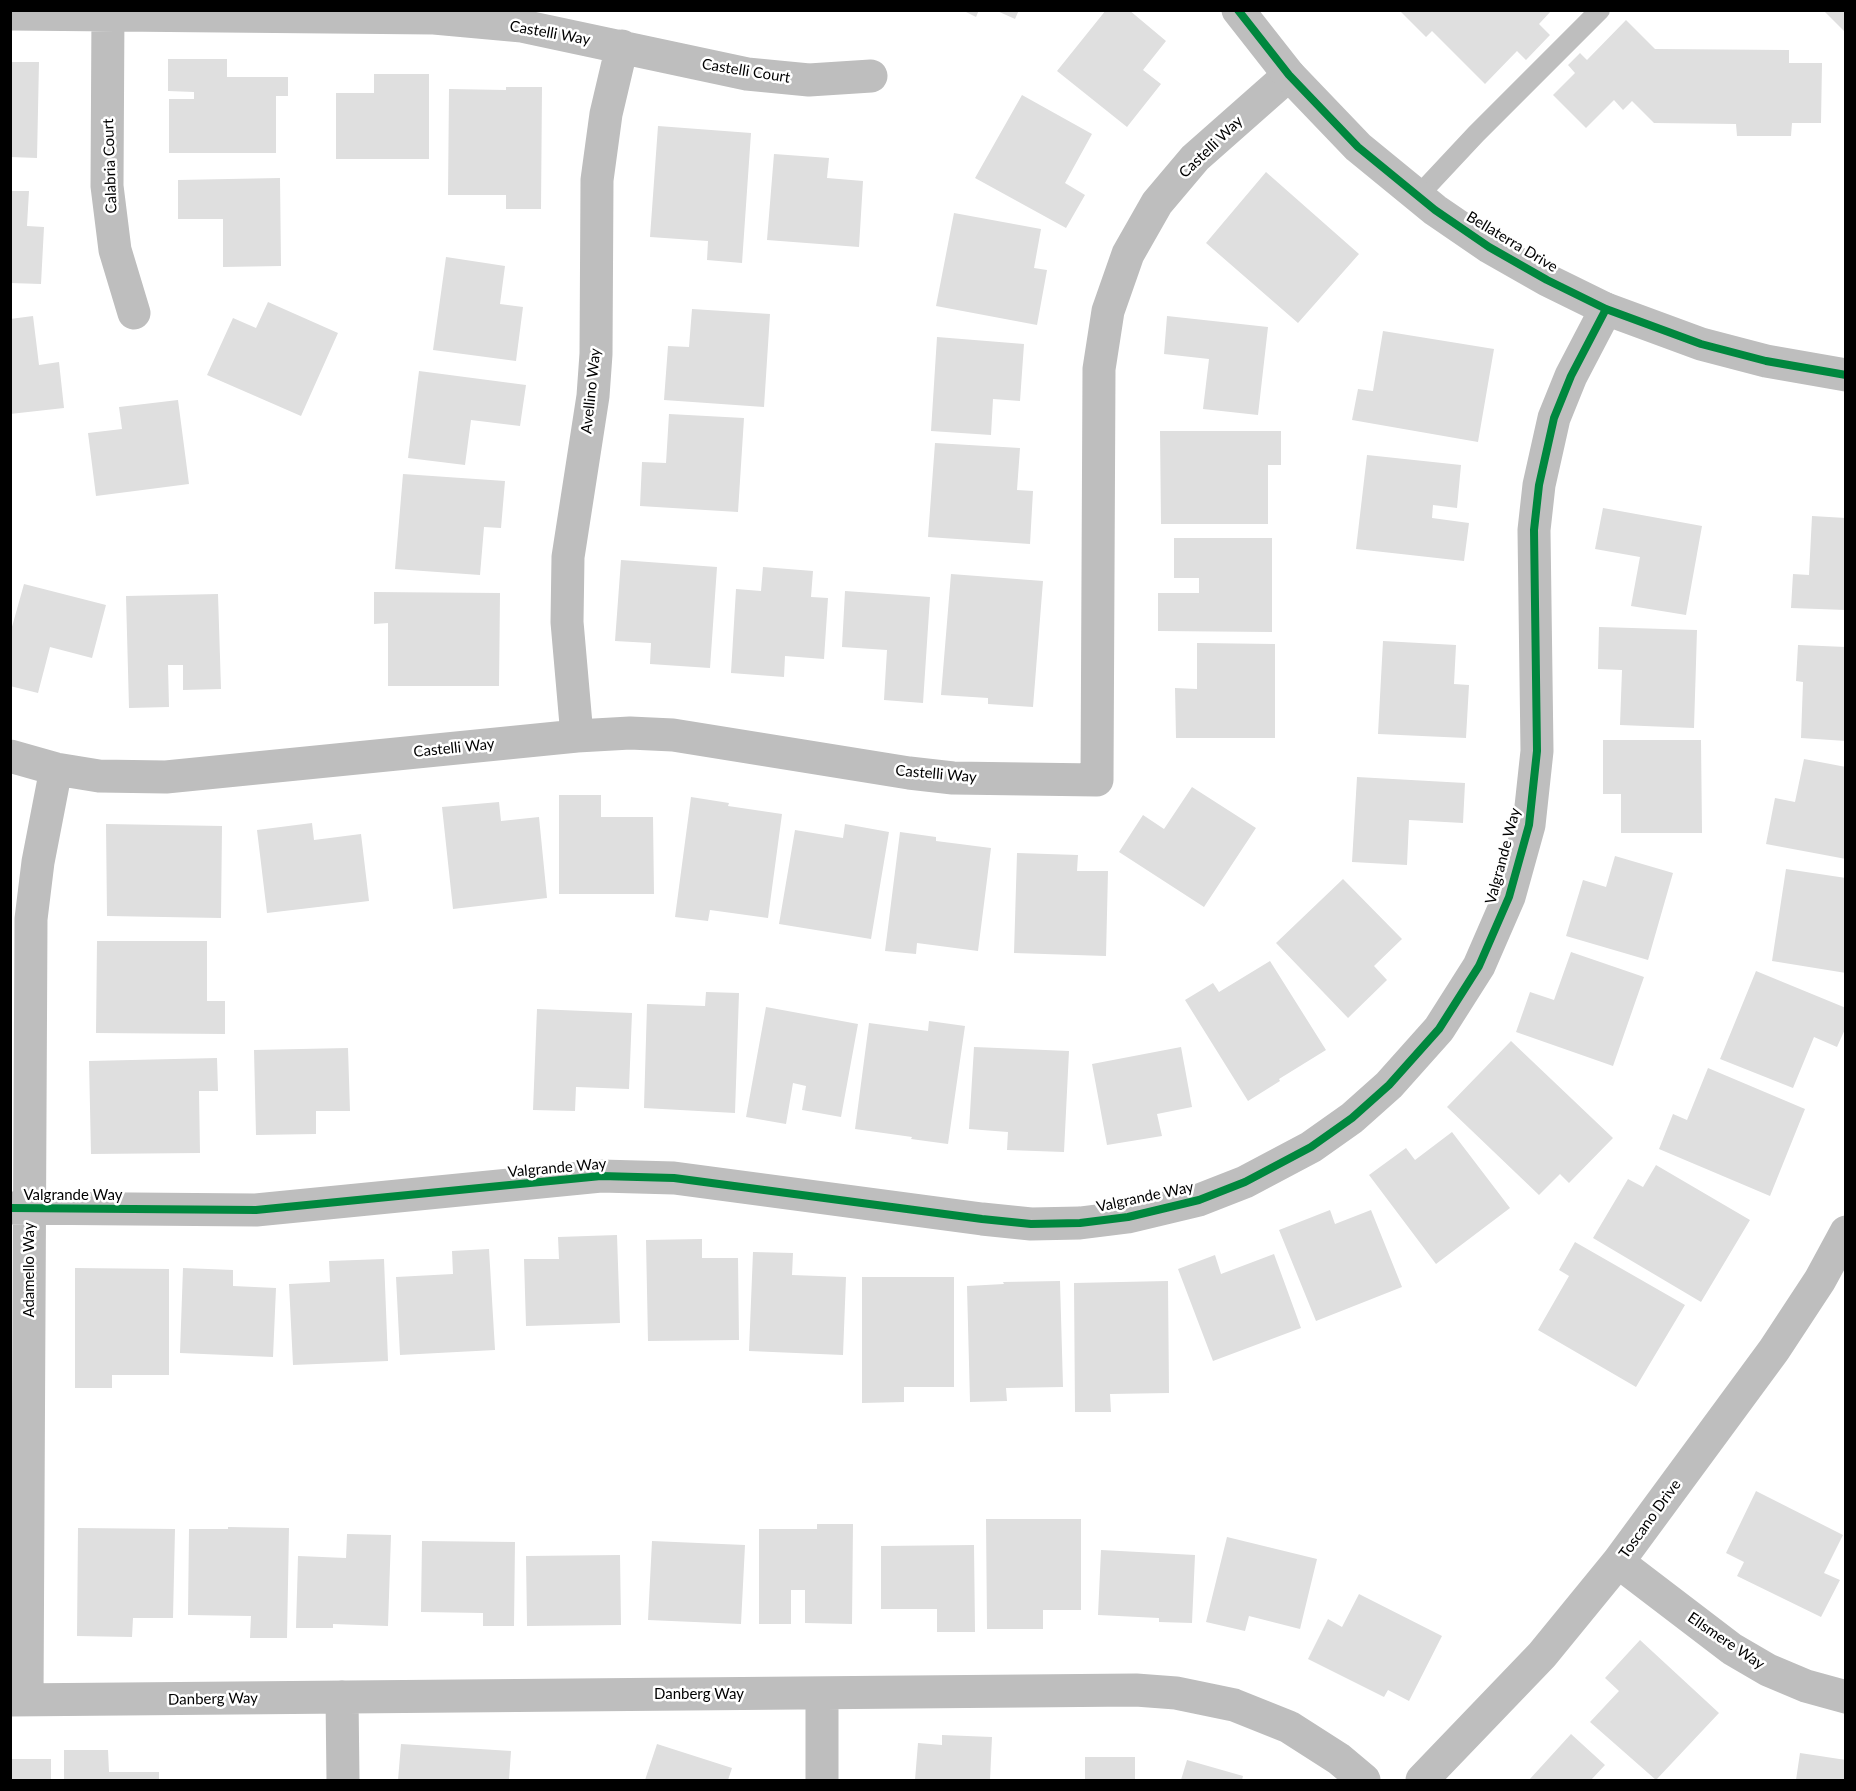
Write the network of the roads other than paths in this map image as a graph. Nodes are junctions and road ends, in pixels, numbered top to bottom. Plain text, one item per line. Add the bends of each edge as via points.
1 (1238, 10) edge
2 (1600, 10) edge
3 (108, 13) edge
4 (10, 14) edge
5 (622, 46) junction
6 (1289, 75) junction
7 (871, 76) dead end
8 (1418, 196) junction
9 (1606, 309) junction
10 (134, 313) dead end
11 (1845, 375) edge
12 (577, 736) junction
13 (10, 756) edge
14 (56, 769) junction
15 (20, 1208) edge
16 (1845, 1232) edge
17 (1618, 1562) junction
18 (822, 1693) junction
19 (342, 1697) junction
20 (1845, 1697) edge
21 (19, 1700) edge
22 (343, 1780) edge
23 (822, 1780) edge
24 (1364, 1780) edge
25 (1422, 1780) edge

1 - 6 street, Bellaterra Drive
2 - 8 lane
3 - 4 street, Castelli Way
3 - 5 street, Castelli Way via 434,18 522,26
3 - 10 street, Calabria Court via 107,186 116,250
5 - 7 street, Castelli Court via 747,74 809,80
5 - 12 street, Avellino Way via 606,114 597,180 593,396 568,557 567,622
6 - 8 street, Bellaterra Drive via 1358,147
6 - 12 street, Castelli Way via 1196,158 1157,203 1128,255 1108,311 1099,369 1097,780 953,778 673,735
8 - 9 street, Bellaterra Drive via 1489,247
9 - 11 street, Bellaterra Drive via 1766,361
9 - 15 street, Valgrande Way via 1554,418 1539,485 1534,530 1537,751 1529,825 1509,897 1479,966 1438,1029 1389,1085 1311,1147 1245,1182 1199,1200 1128,1217 1080,1223 1031,1224 674,1178 601,1176 256,1210
12 - 14 street, Castelli Way via 166,777 99,776
13 - 14 street, Castelli Way
14 - 15 street, Adamello Way via 31,919
15 - 21 street, Adamello Way
16 - 17 street, Toscano Drive via 1820,1280 1774,1350
17 - 20 street, Ellsmere Way via 1741,1654 1806,1686
17 - 25 street, Toscano Drive via 1542,1655
18 - 19 street, Danberg Way
18 - 23 street
18 - 24 street, Danberg Way via 1176,1693 1234,1705 1289,1727
19 - 21 street, Danberg Way
19 - 22 street

